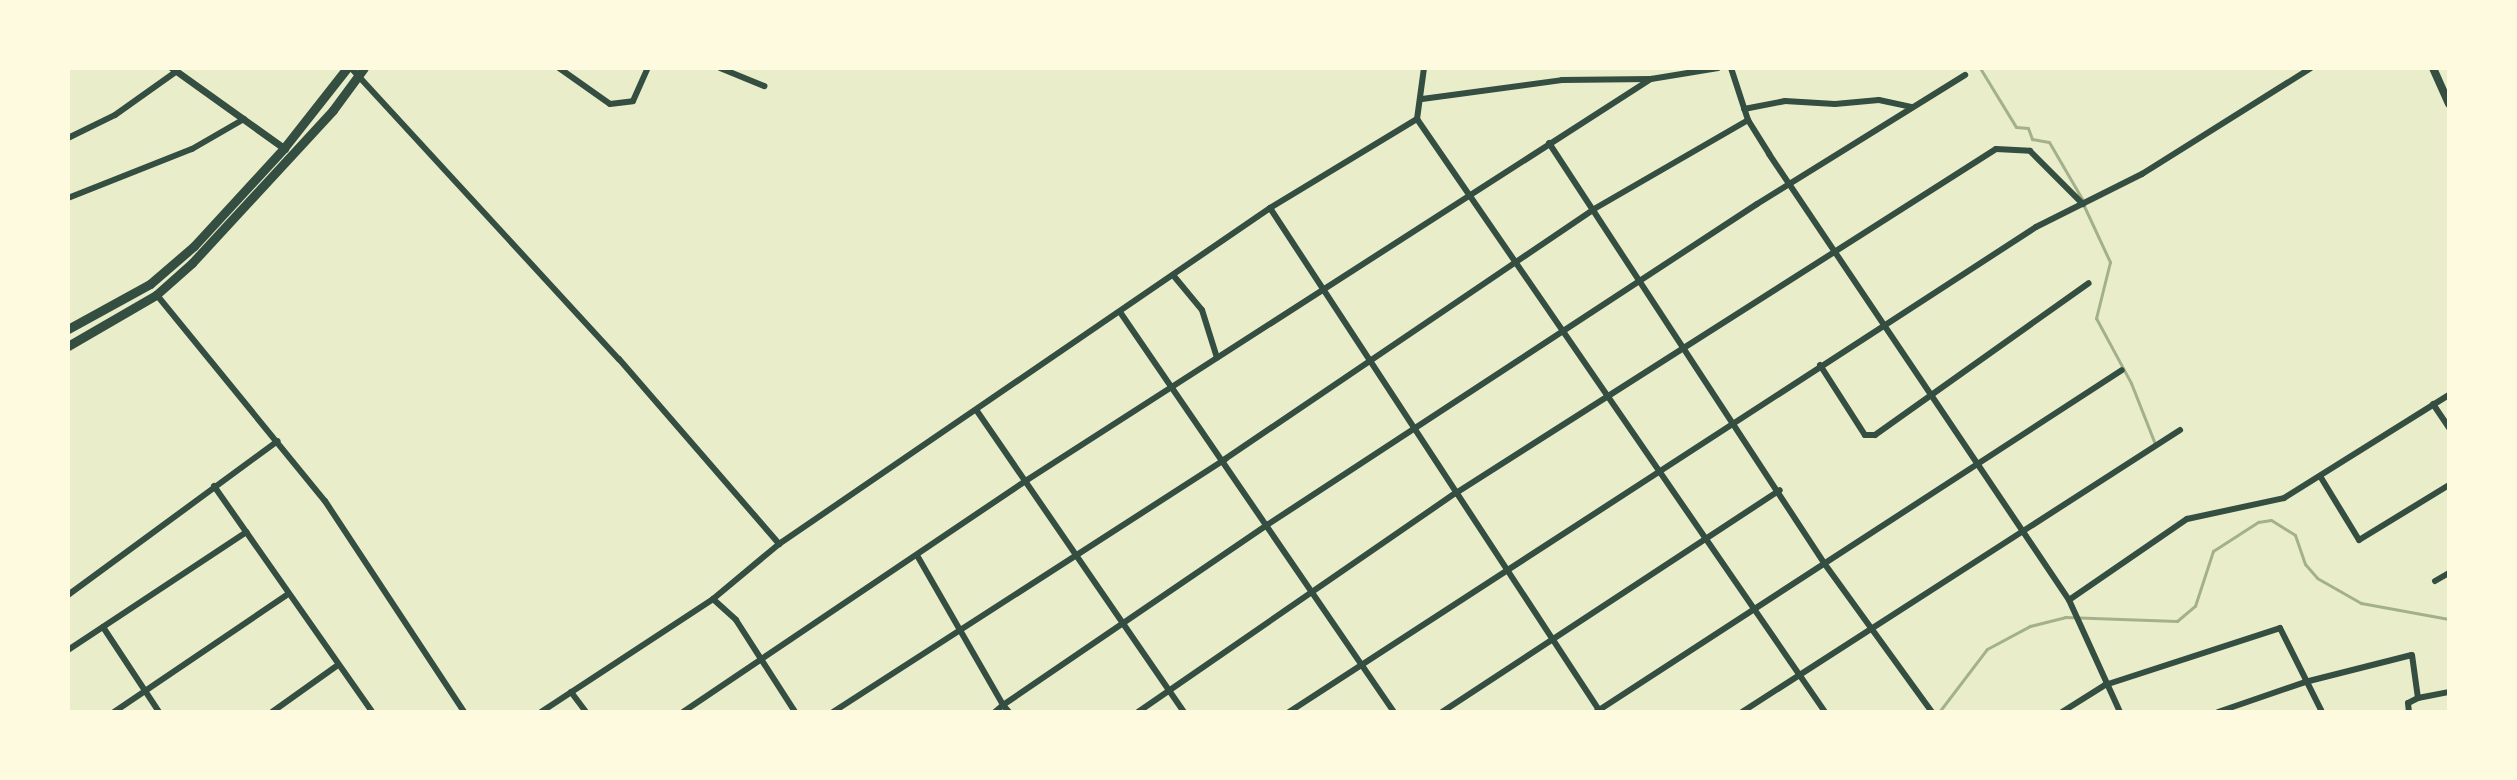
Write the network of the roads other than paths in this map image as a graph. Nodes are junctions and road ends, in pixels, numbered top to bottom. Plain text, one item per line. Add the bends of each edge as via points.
1 (559, 68) edge
2 (648, 68) edge
3 (720, 68) edge
4 (1424, 68) edge
5 (1718, 68) edge
6 (1731, 68) edge
7 (2311, 68) edge
8 (2433, 68) edge
9 (174, 70) edge
10 (355, 70) edge
11 (1965, 75) dead end
12 (1651, 79) junction
13 (764, 86) dead end
14 (1422, 99) junction
15 (2449, 104) edge
16 (1912, 107) junction
17 (1744, 109) junction
18 (244, 119) junction
19 (1417, 119) junction
20 (1748, 120) junction
21 (68, 138) edge
22 (1549, 143) junction
23 (284, 148) junction
24 (293, 155) junction
25 (1788, 184) junction
26 (1471, 192) junction
27 (68, 198) edge
28 (2087, 202) junction
29 (1270, 208) junction
30 (1594, 209) junction
31 (1835, 252) junction
32 (1518, 260) junction
33 (1173, 275) junction
34 (1642, 281) junction
35 (2089, 283) dead end
36 (150, 284) junction
37 (1323, 288) junction
38 (156, 295) junction
39 (1120, 312) junction
40 (1885, 328) junction
41 (68, 329) edge
42 (1565, 329) junction
43 (68, 346) edge
44 (1685, 350) junction
45 (1217, 358) junction
46 (1368, 360) junction
47 (1820, 365) junction
48 (2122, 370) dead end
49 (1174, 385) junction
50 (1610, 395) junction
51 (2449, 395) edge
52 (1931, 396) junction
53 (2433, 404) junction
54 (977, 411) junction
55 (1733, 421) junction
56 (1415, 428) junction
57 (2449, 428) edge
58 (2180, 430) dead end
59 (278, 441) junction
60 (1225, 459) junction
61 (1977, 463) junction
62 (1658, 469) junction
63 (2320, 476) junction
64 (1027, 480) junction
65 (2449, 485) edge
66 (214, 486) junction
67 (1780, 490) junction
68 (1456, 493) junction
69 (1267, 525) junction
70 (2021, 530) junction
71 (246, 532) junction
72 (1706, 539) junction
73 (779, 544) junction
74 (1074, 553) junction
75 (918, 557) junction
76 (1824, 563) junction
77 (1506, 570) junction
78 (2449, 573) edge
79 (2435, 581) dead end
80 (1312, 593) junction
81 (68, 595) edge
82 (287, 595) junction
83 (713, 599) junction
84 (2069, 600) junction
85 (1751, 610) junction
86 (1122, 622) junction
87 (103, 627) junction
88 (1869, 630) junction
89 (961, 631) junction
90 (1552, 640) junction
91 (68, 650) edge
92 (761, 659) junction
93 (1362, 664) junction
94 (338, 665) junction
95 (1799, 675) junction
96 (2305, 682) junction
97 (2105, 685) junction
98 (146, 691) junction
99 (1170, 691) junction
100 (571, 692) junction
101 (2449, 692) edge
102 (2418, 698) junction
103 (1003, 705) junction
104 (1598, 711) edge
105 (114, 712) edge
106 (159, 712) edge
107 (272, 712) edge
108 (372, 712) edge
109 (464, 712) edge
110 (541, 712) edge
111 (586, 712) edge
112 (683, 712) edge
113 (795, 712) edge
114 (833, 712) edge
115 (995, 712) edge
116 (1009, 712) edge
117 (1138, 712) edge
118 (1184, 712) edge
119 (1289, 712) edge
120 (1394, 712) edge
121 (1442, 712) edge
122 (1742, 712) edge
123 (1825, 712) edge
124 (1932, 712) edge
125 (2062, 712) edge
126 (2120, 712) edge
127 (2218, 712) edge
128 (2322, 712) edge
129 (2409, 712) edge

1 - 2 street via 610,104 633,101
3 - 13 street
4 - 14 street
5 - 12 street
6 - 17 street
7 - 28 street
8 - 15 main road
9 - 18 street
9 - 21 street via 115,115
10 - 23 main road
10 - 24 main road
10 - 73 street via 619,359
11 - 16 street
12 - 14 street via 1562,80
12 - 22 street
14 - 19 street
16 - 17 street via 1879,100 1785,101
16 - 25 street
17 - 20 street
18 - 23 street
18 - 27 street via 192,149 135,167
19 - 26 street
19 - 29 street
20 - 25 street
20 - 30 street
22 - 26 street
22 - 30 street
23 - 24 street
23 - 36 main road via 194,246
24 - 38 main road
25 - 31 street
25 - 34 street
26 - 32 street
26 - 37 street
28 - 31 street via 2030,151 1996,149
28 - 40 street via 2036,227
29 - 33 street
29 - 37 street
30 - 32 street
30 - 34 street
31 - 40 street
31 - 44 street
32 - 42 street
32 - 46 street
33 - 39 street
33 - 45 street via 1202,310
34 - 42 street
34 - 44 street
35 - 52 street
36 - 38 street
36 - 41 main road
37 - 45 street
37 - 46 street
38 - 43 main road
38 - 59 street
39 - 49 street
39 - 54 street
40 - 47 street
40 - 52 street
42 - 50 street
42 - 56 street
44 - 50 street
44 - 55 street
45 - 49 street
46 - 56 street
46 - 60 street
47 - 52 street via 1865,435 1886,430
47 - 55 street
48 - 61 street
49 - 60 street
49 - 64 street
50 - 62 street
50 - 68 street
51 - 53 street
52 - 61 street
53 - 57 street
53 - 63 street
54 - 64 street
54 - 73 street
55 - 62 street
55 - 67 street
56 - 68 street
56 - 69 street
58 - 70 street
59 - 66 street
59 - 109 street via 325,501
60 - 69 street
60 - 74 street
61 - 70 street
61 - 76 street
62 - 72 street
62 - 77 street
63 - 65 street via 2359,540
63 - 84 street via 2262,506 2187,519
64 - 74 street
64 - 75 street
66 - 71 street
66 - 81 street
67 - 72 street
67 - 76 street
68 - 77 street
68 - 80 street
69 - 80 street
69 - 86 street
70 - 84 street
70 - 88 street
71 - 82 street
71 - 87 street
72 - 85 street
72 - 90 street
73 - 83 street
74 - 86 street
74 - 89 street
75 - 89 street
75 - 92 street
76 - 85 street
76 - 88 street
77 - 90 street
77 - 93 street
78 - 79 street
80 - 93 street
80 - 99 street
82 - 94 street
82 - 98 street
83 - 92 street via 736,620
83 - 100 street
84 - 97 street
85 - 95 street
85 - 104 street
86 - 99 street
86 - 103 street
87 - 91 street
87 - 98 street
88 - 95 street
88 - 124 street
89 - 103 street
89 - 114 street
90 - 104 street
90 - 121 street
92 - 112 street
92 - 113 street
93 - 119 street
93 - 120 street
94 - 107 street
94 - 108 street
95 - 122 street
95 - 123 street
96 - 97 street via 2280,628
96 - 102 street via 2412,655
96 - 127 street
96 - 128 street
97 - 125 street
97 - 126 street
98 - 105 street
98 - 106 street
99 - 117 street
99 - 118 street
100 - 110 street
100 - 111 street
101 - 102 street
102 - 129 street via 2408,703
103 - 115 street
103 - 116 street

